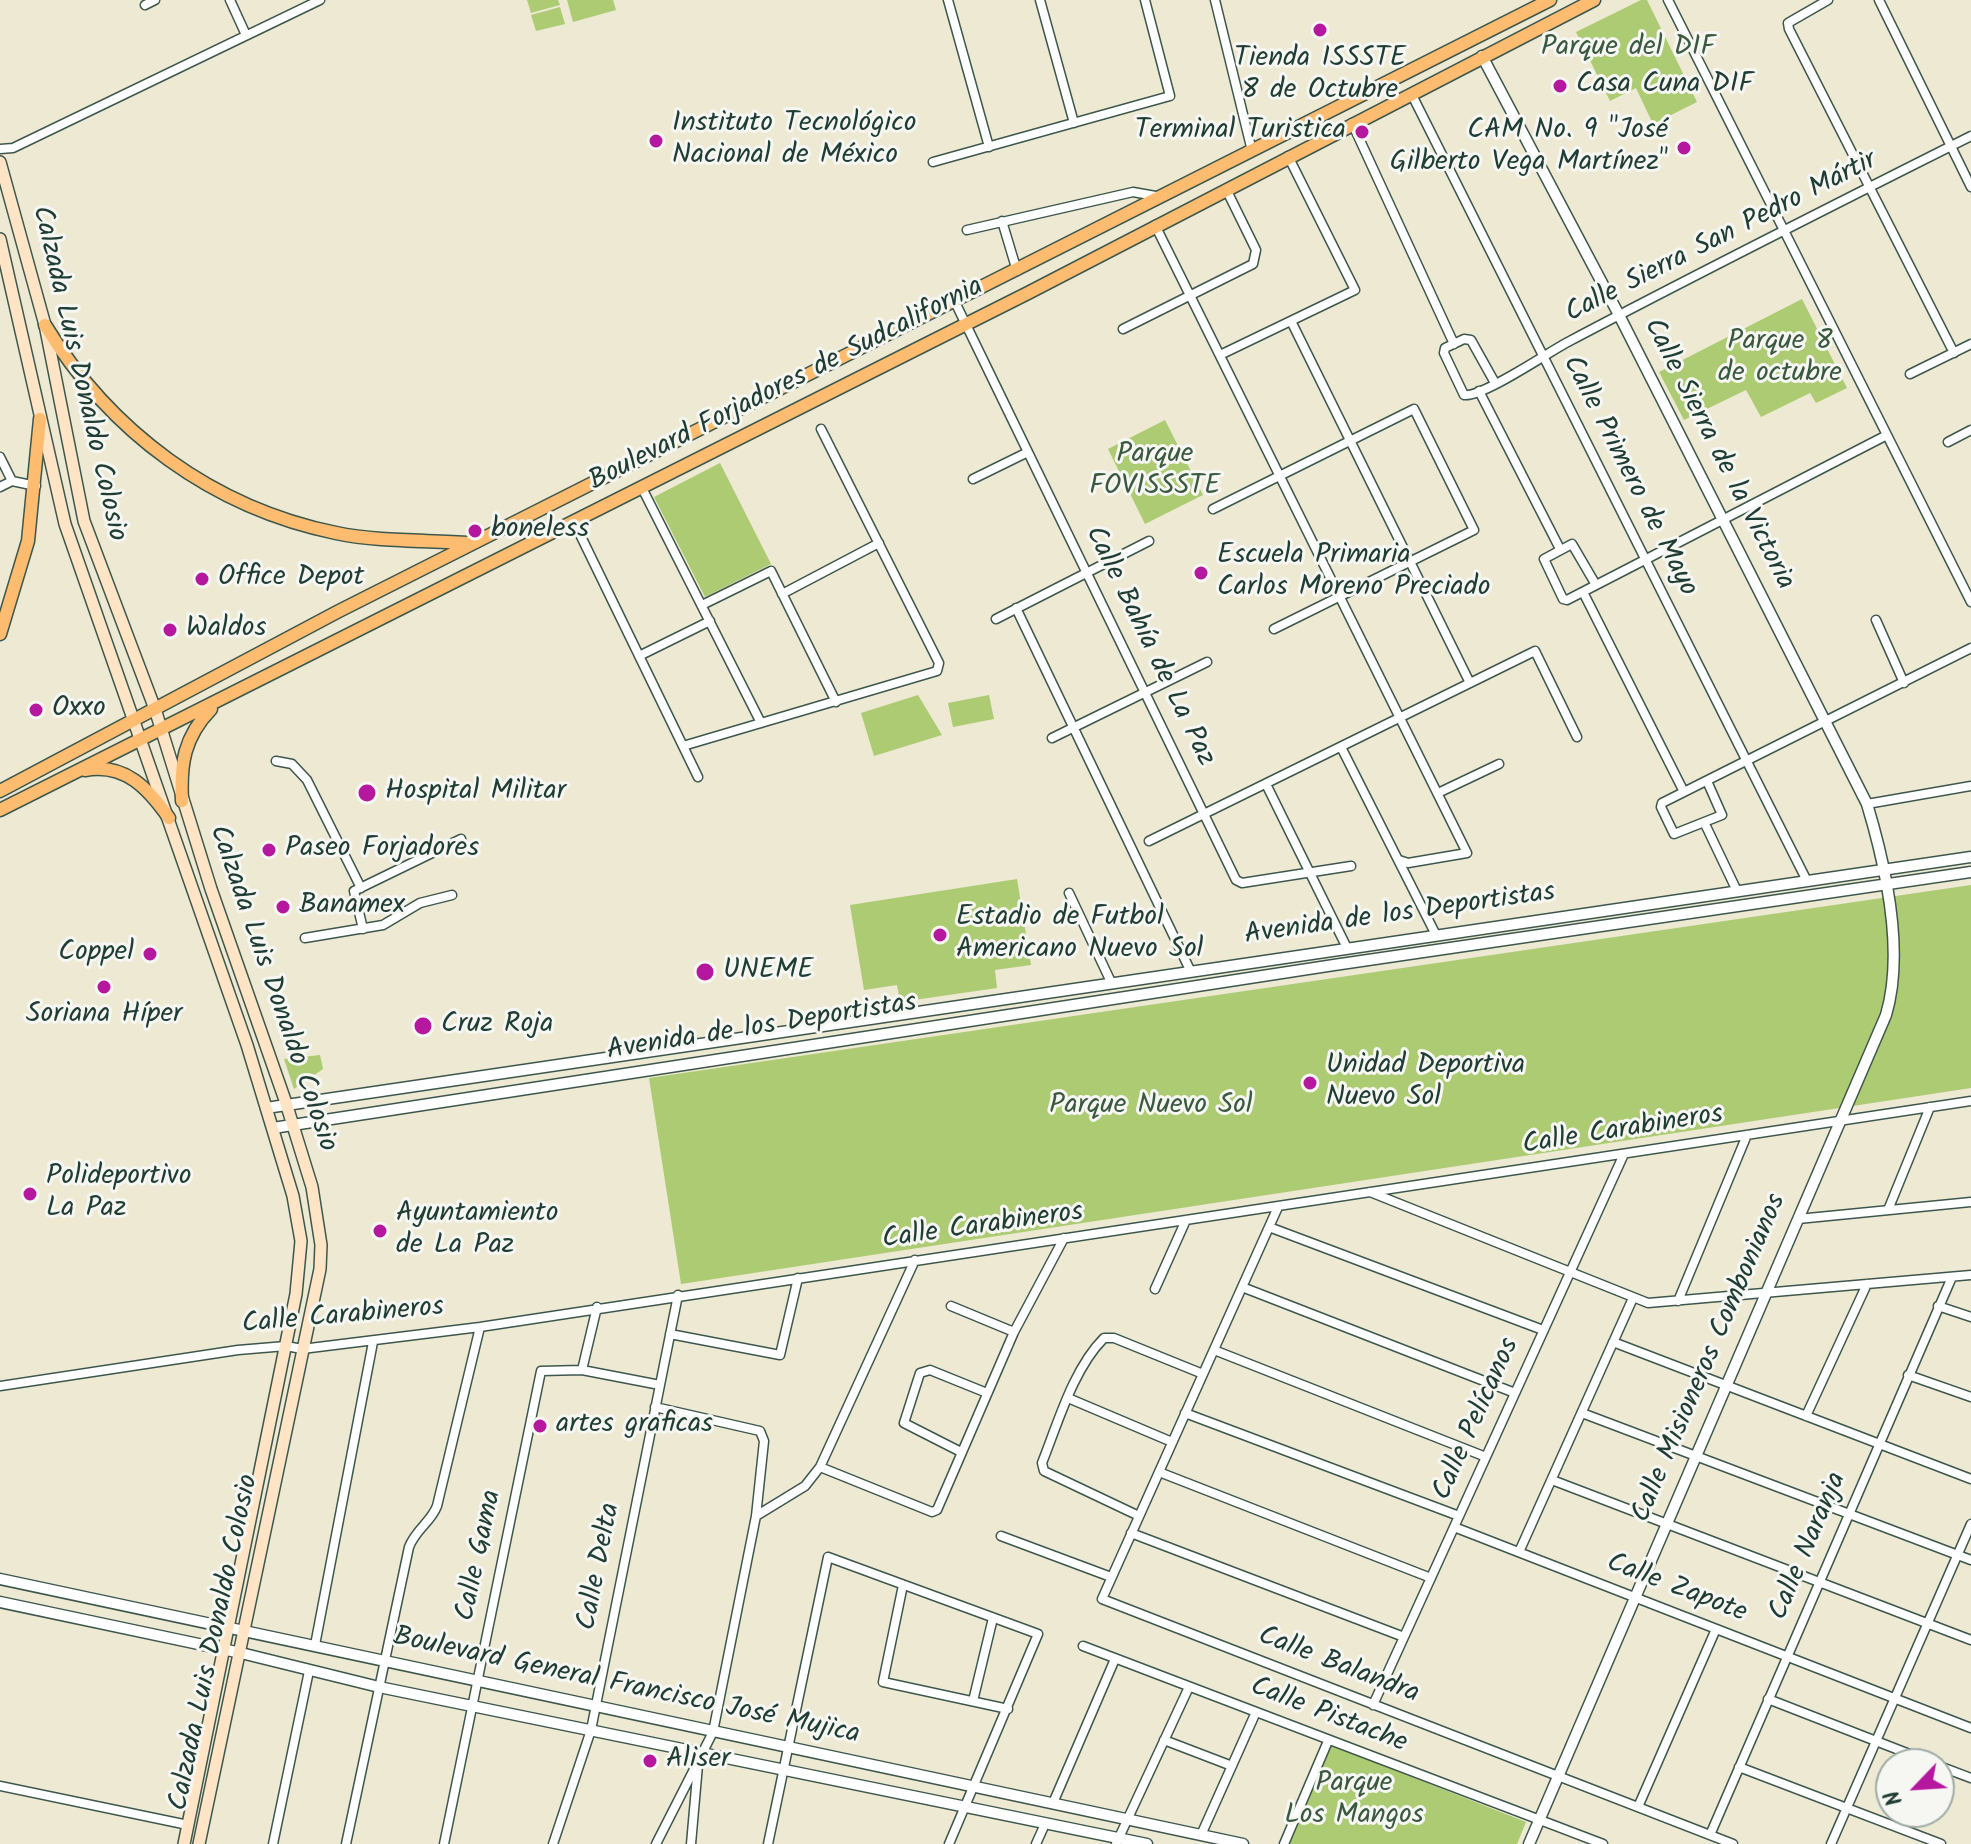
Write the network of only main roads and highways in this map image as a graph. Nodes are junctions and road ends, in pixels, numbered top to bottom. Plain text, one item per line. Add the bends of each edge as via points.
1 (1550, 0) edge
2 (1594, 0) edge
3 (0, 163) edge
4 (0, 239) edge
5 (45, 325) junction
6 (40, 419) junction
7 (584, 488) junction
8 (595, 509) junction
9 (473, 543) junction
10 (339, 611) junction
11 (349, 632) junction
12 (0, 634) edge
13 (219, 701) junction
14 (155, 709) junction
15 (135, 719) junction
16 (161, 731) junction
17 (142, 740) junction
18 (74, 772) junction
19 (0, 791) edge
20 (182, 801) junction
21 (0, 810) edge
22 (169, 818) junction
23 (188, 874) junction
24 (211, 889) junction
25 (184, 1844) edge
26 (199, 1844) edge

1 - 7 main road, Boulevard Forjadores de Sudcalifornia
2 - 8 main road, Boulevard Forjadores de Sudcalifornia
3 - 5 main road, Calzada Luis Donaldo Colosio
4 - 6 main road, Calzada Luis Donaldo Colosio
5 - 9 main road via 88,387 129,428 172,465 226,495 275,517 338,534
5 - 14 main road, Calzada Luis Donaldo Colosio via 84,521
6 - 12 main road via 28,541
6 - 15 main road, Calzada Luis Donaldo Colosio via 65,524
7 - 8 main road
7 - 9 main road, Boulevard Forjadores de Sudcalifornia
8 - 11 main road, Boulevard Forjadores de Sudcalifornia
9 - 10 main road, Boulevard Forjadores de Sudcalifornia
10 - 11 main road
10 - 14 main road, Boulevard Forjadores de Sudcalifornia
11 - 13 main road, Boulevard Forjadores de Sudcalifornia
13 - 16 main road, Boulevard Forjadores de Sudcalifornia
13 - 20 main road via 199,721 185,749
14 - 15 main road, Boulevard Forjadores de Sudcalifornia
14 - 16 main road, Calzada Luis Donaldo Colosio
15 - 17 main road, Calzada Luis Donaldo Colosio
15 - 19 main road, Boulevard Forjadores de Sudcalifornia
16 - 17 main road, Boulevard Forjadores de Sudcalifornia
16 - 20 main road, Calzada Luis Donaldo Colosio
17 - 18 main road, Boulevard Forjadores de Sudcalifornia
17 - 22 main road, Calzada Luis Donaldo Colosio
18 - 21 main road, Boulevard Forjadores de Sudcalifornia
18 - 22 main road via 97,768 127,774
20 - 24 main road, Calzada Luis Donaldo Colosio
22 - 23 main road, Calzada Luis Donaldo Colosio
23 - 24 main road via 198,875
23 - 25 main road, Calzada Luis Donaldo Colosio via 273,1128 301,1241 286,1346
24 - 26 main road, Calzada Luis Donaldo Colosio via 312,1187 321,1245 247,1630

